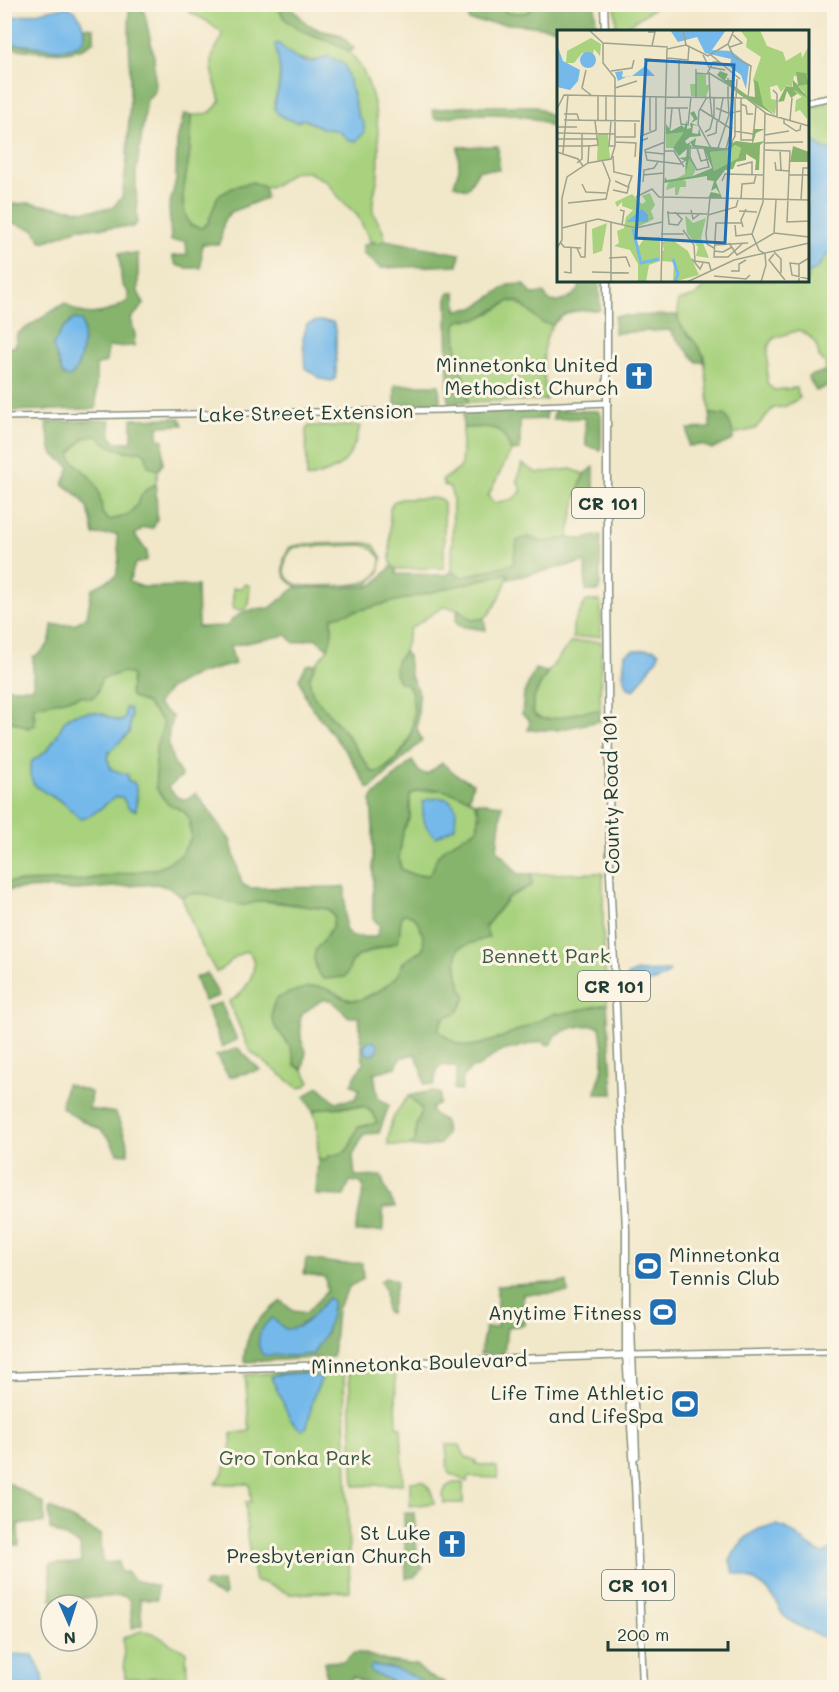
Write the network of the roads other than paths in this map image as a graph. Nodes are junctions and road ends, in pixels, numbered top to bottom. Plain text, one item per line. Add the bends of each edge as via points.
1 (604, 4) edge
2 (605, 30) edge
3 (834, 97) edge
4 (809, 102) edge
5 (607, 282) edge
6 (608, 403) junction
7 (4, 417) edge
8 (834, 1351) edge
9 (629, 1355) junction
10 (4, 1376) edge
11 (643, 1688) edge

1 - 2 main road
3 - 4 street
5 - 6 main road, County Road 101 / CR 101
6 - 7 street, Lake Street Extension
6 - 9 main road, County Road 101 / CR 101 via 610,874 627,1307 631,1323
8 - 9 street, Minnetonka Boulevard
9 - 10 main road, Minnetonka Boulevard
9 - 11 main road, County Road 101 / CR 101 via 636,1411

